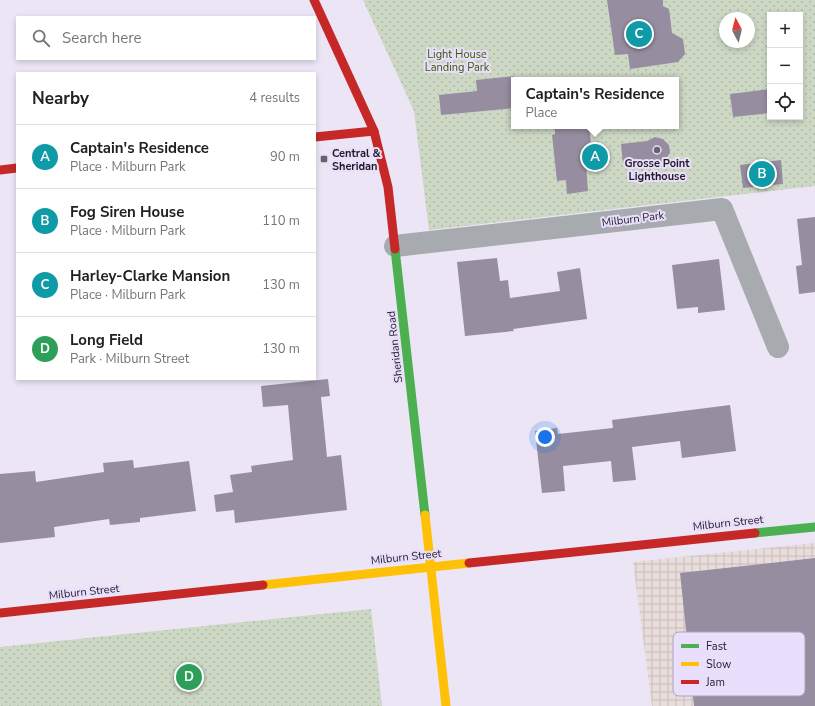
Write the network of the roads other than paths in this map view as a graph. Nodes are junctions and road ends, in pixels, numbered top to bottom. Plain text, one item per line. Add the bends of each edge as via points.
1 (314, 0) edge
2 (374, 131) junction
3 (316, 137) edge
4 (16, 168) edge
5 (0, 170) edge
6 (395, 246) junction
7 (778, 348) dead end
8 (815, 527) edge
9 (431, 566) junction
10 (0, 613) edge
11 (446, 706) edge

1 - 2 street, Sheridan Road
2 - 3 street
2 - 6 street, Sheridan Road via 388,187
4 - 5 street
6 - 7 street, Milburn Park via 722,209
6 - 9 street, Sheridan Road
8 - 9 street, Milburn Street
9 - 10 street, Milburn Street
9 - 11 street, Sheridan Road

